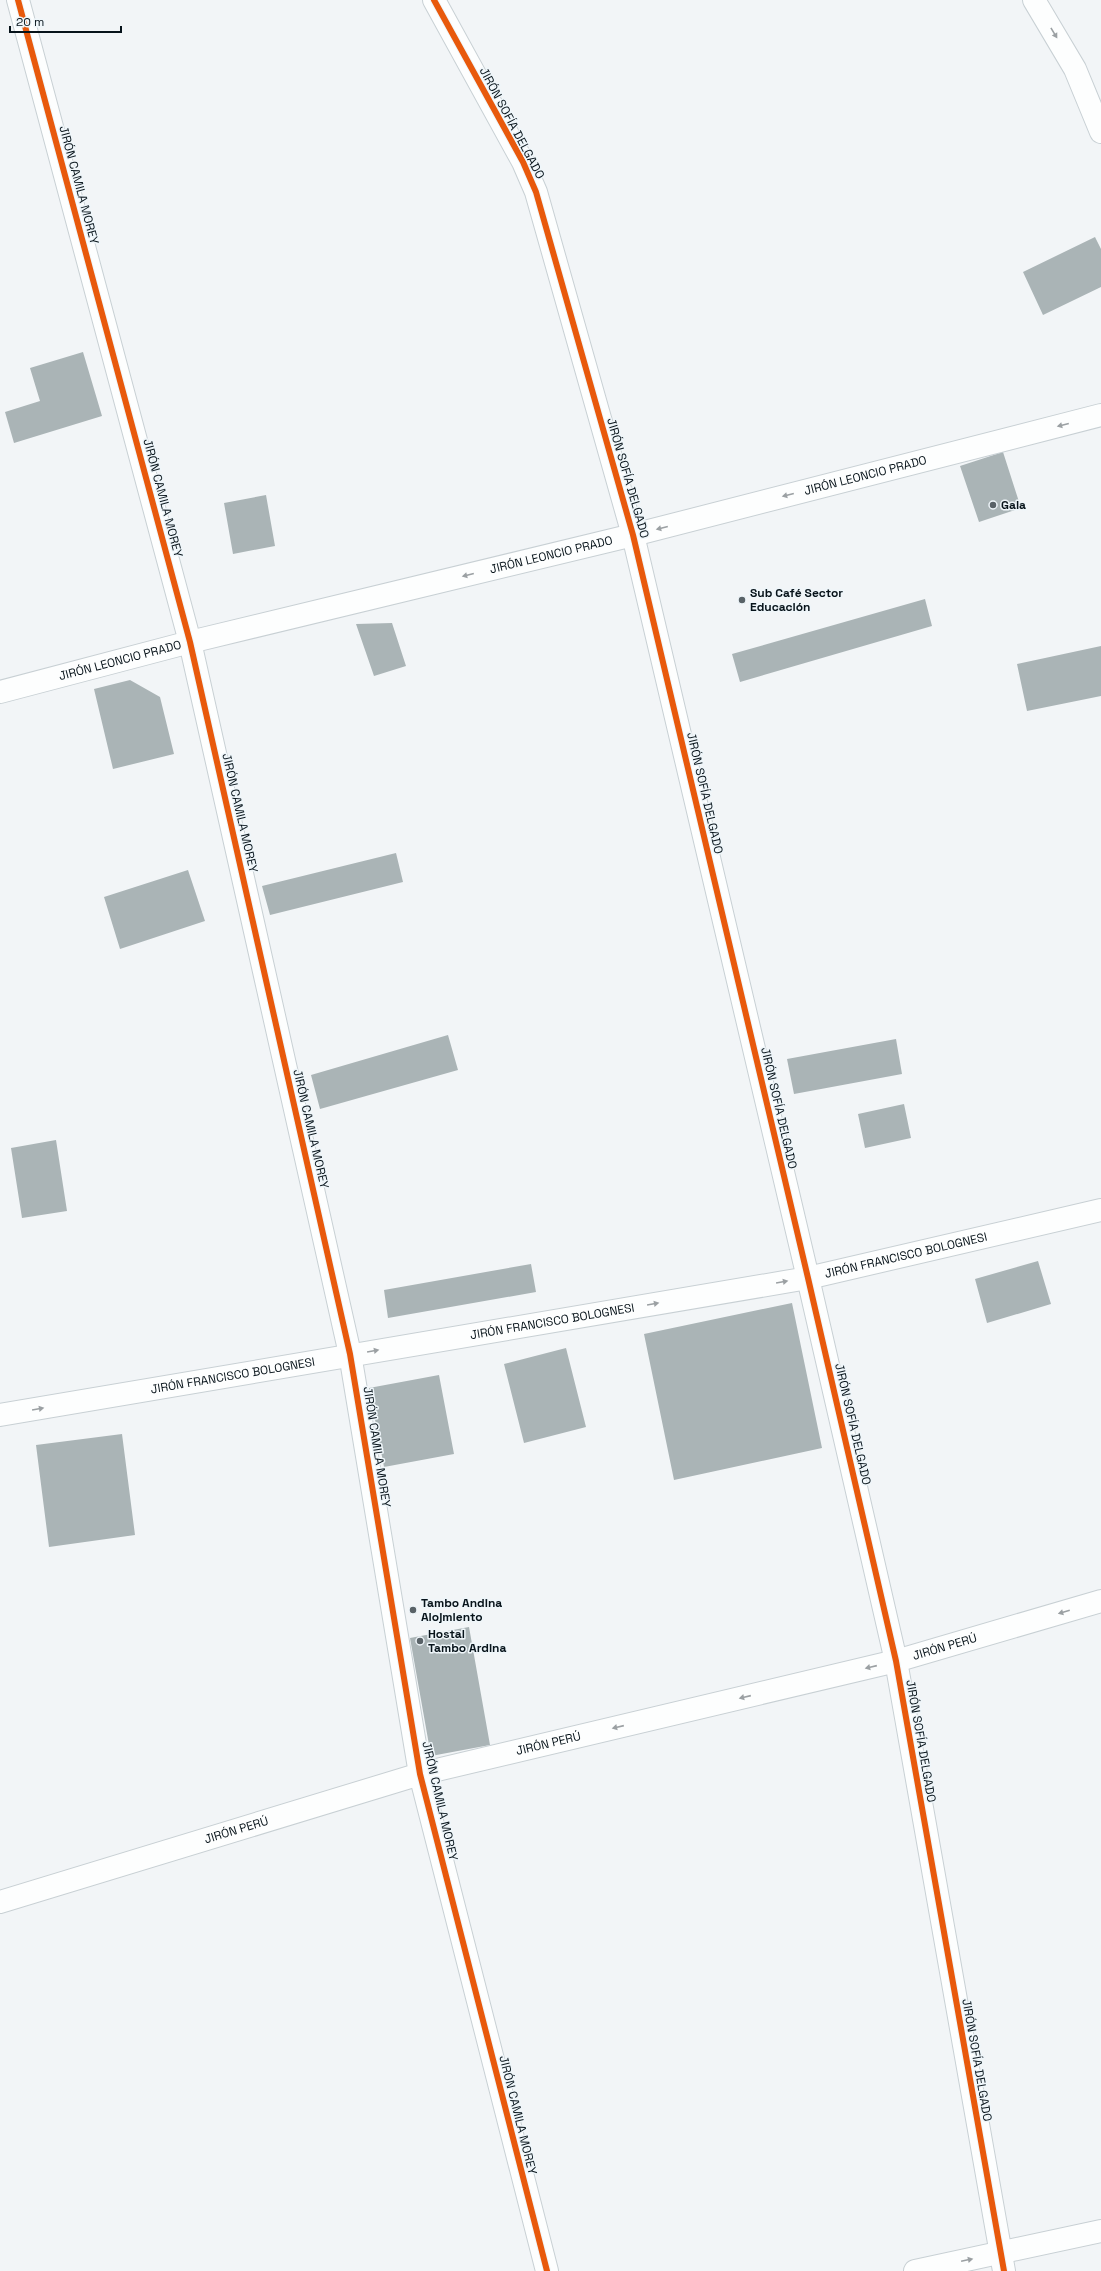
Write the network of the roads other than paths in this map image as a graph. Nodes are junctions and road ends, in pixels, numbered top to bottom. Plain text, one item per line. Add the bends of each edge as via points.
1 (18, 0) edge
2 (434, 0) edge
3 (1034, 0) edge
4 (1101, 132) edge
5 (1101, 415) edge
6 (633, 535) junction
7 (190, 642) junction
8 (0, 692) edge
9 (1101, 1210) edge
10 (808, 1278) junction
11 (350, 1354) junction
12 (0, 1415) edge
13 (1101, 1600) edge
14 (896, 1661) junction
15 (420, 1774) junction
16 (0, 1902) edge
17 (1101, 2231) edge
18 (1002, 2262) edge
19 (547, 2271) edge
20 (915, 2271) edge

1 - 7 street, JIRÓN CAMILA MOREY
2 - 6 street, JIRÓN SOFÍA DELGADO via 523,162 536,192
3 -> 4 street via 1075,69
5 -> 6 street, JIRÓN LEONCIO PRADO
6 -> 7 street, JIRÓN LEONCIO PRADO
6 - 10 street, JIRÓN SOFÍA DELGADO
7 - 8 street, JIRÓN LEONCIO PRADO
7 - 11 street, JIRÓN CAMILA MOREY
9 - 10 street, JIRÓN FRANCISCO BOLOGNESI
11 -> 10 street, JIRÓN FRANCISCO BOLOGNESI
10 - 14 street, JIRÓN SOFÍA DELGADO
12 -> 11 street, JIRÓN FRANCISCO BOLOGNESI
11 - 15 street, JIRÓN CAMILA MOREY
13 -> 14 street, JIRÓN PERÚ
14 -> 15 street, JIRÓN PERÚ
14 - 18 street, JIRÓN SOFÍA DELGADO
15 - 16 street, JIRÓN PERÚ
15 - 19 street, JIRÓN CAMILA MOREY
17 - 18 street
20 -> 18 street

